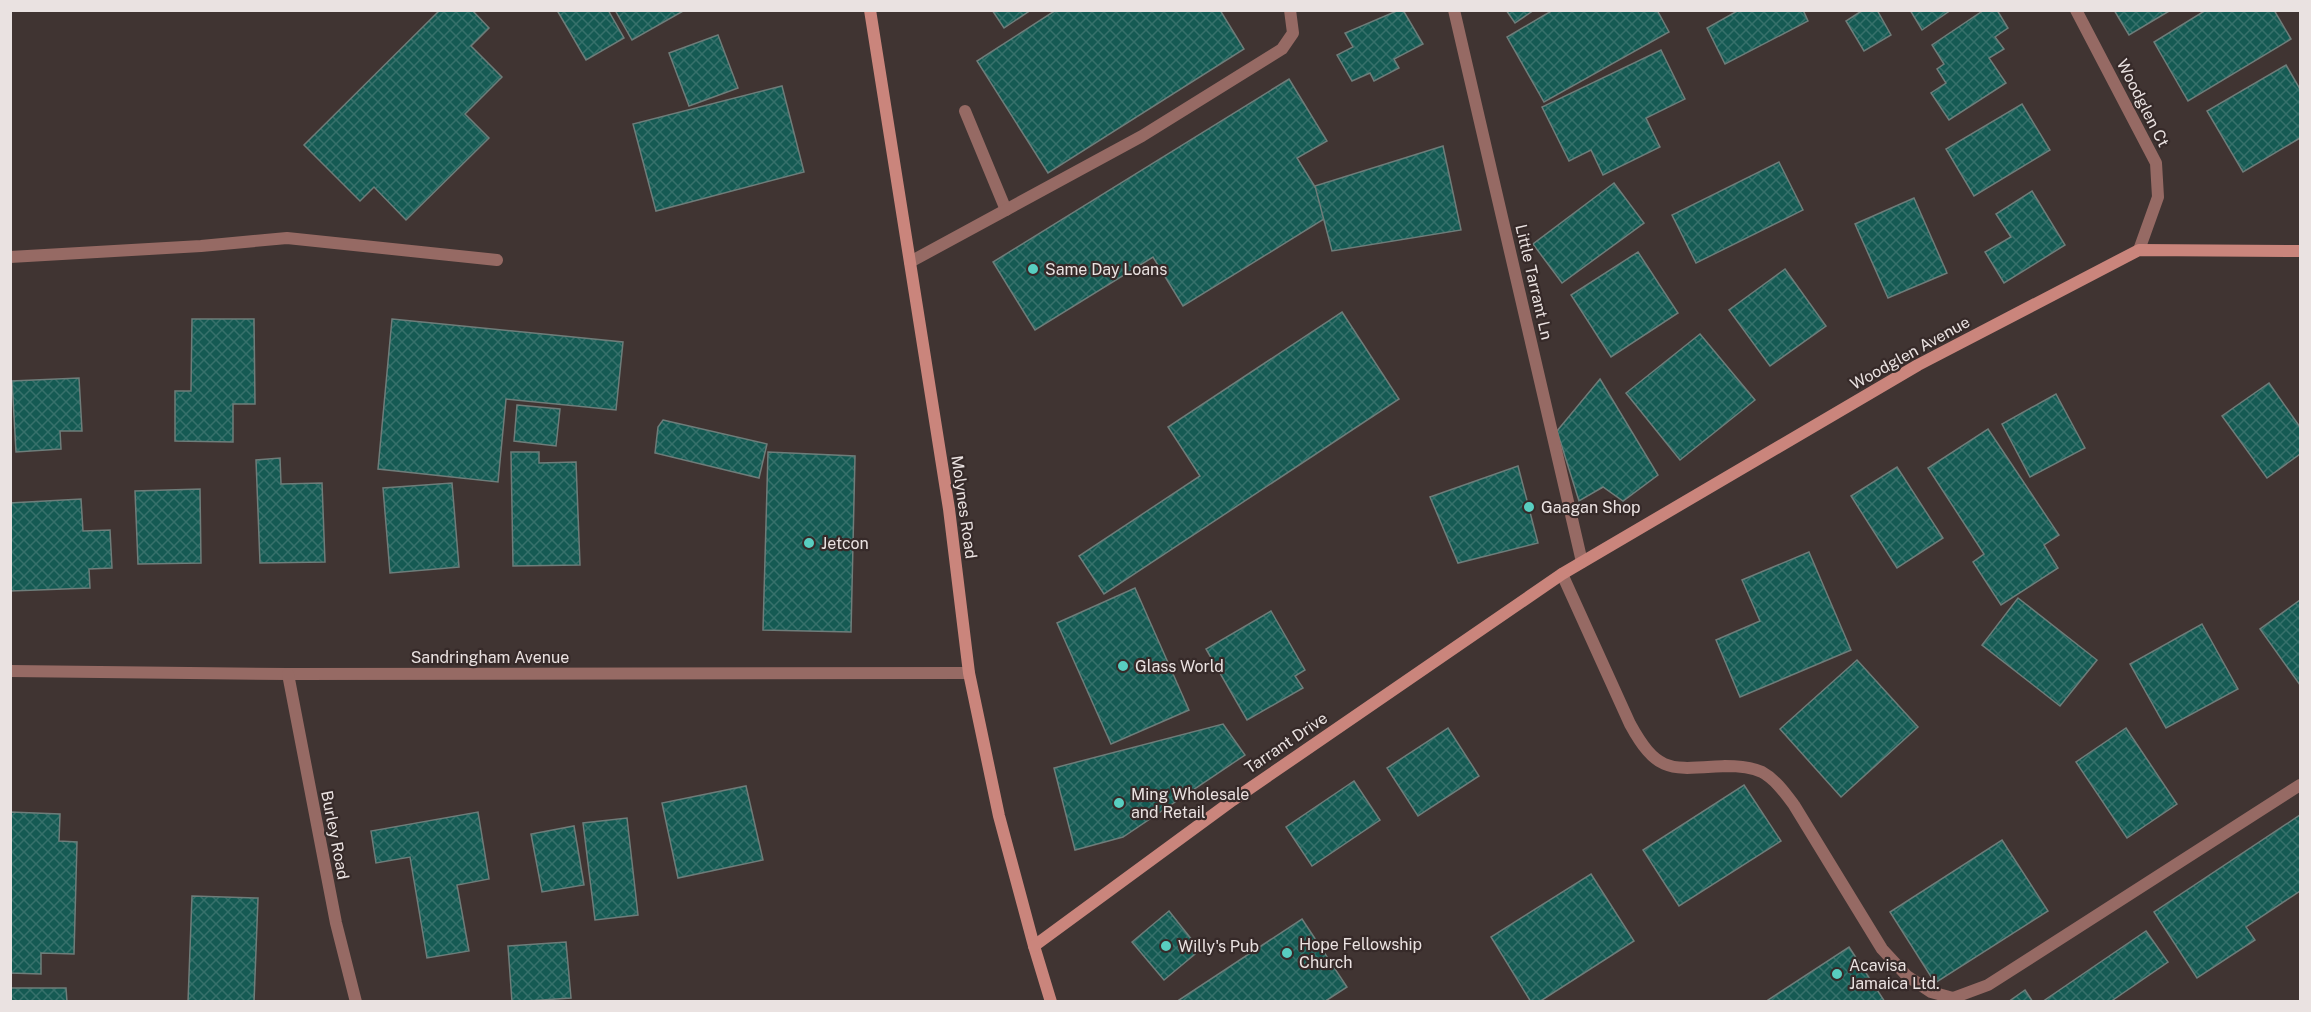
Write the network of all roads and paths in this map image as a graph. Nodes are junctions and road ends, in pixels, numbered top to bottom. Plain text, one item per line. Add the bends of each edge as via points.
1 (870, 10) edge
2 (1290, 10) edge
3 (1454, 10) edge
4 (2076, 10) edge
5 (965, 111) dead end
6 (1006, 210) junction
7 (2139, 250) junction
8 (2301, 251) edge
9 (10, 257) edge
10 (497, 260) dead end
11 (910, 262) junction
12 (1582, 562) junction
13 (1562, 574) junction
14 (10, 671) edge
15 (969, 673) junction
16 (288, 674) junction
17 (2301, 785) edge
18 (1034, 946) junction
19 (356, 1002) edge
20 (1051, 1002) edge

1 - 11 street, Molynes Road
2 - 6 street via 1293,33 1282,49 1142,136
3 - 12 street, Little Tarrant Ln
4 - 7 street, Woodglen Ct via 2156,163 2158,197
5 - 6 street
6 - 11 street
7 - 8 street, Woodglen Avenue
7 - 12 street, Woodglen Avenue via 1918,365
9 - 10 street via 287,238
11 - 15 street, Molynes Road via 949,508
12 - 13 street, Woodglen Avenue
13 - 17 street via 1642,747 1658,762 1673,768 1735,766 1761,771 1777,783 1882,949 1907,976 1931,992 1953,998 1989,986
13 - 18 street, Tarrant Drive via 1233,800
14 - 16 street, Sandringham Avenue
15 - 16 street, Sandringham Avenue
15 - 18 street, Molynes Road via 999,816
16 - 19 street, Burley Road via 336,923
18 - 20 street, Molynes Road

